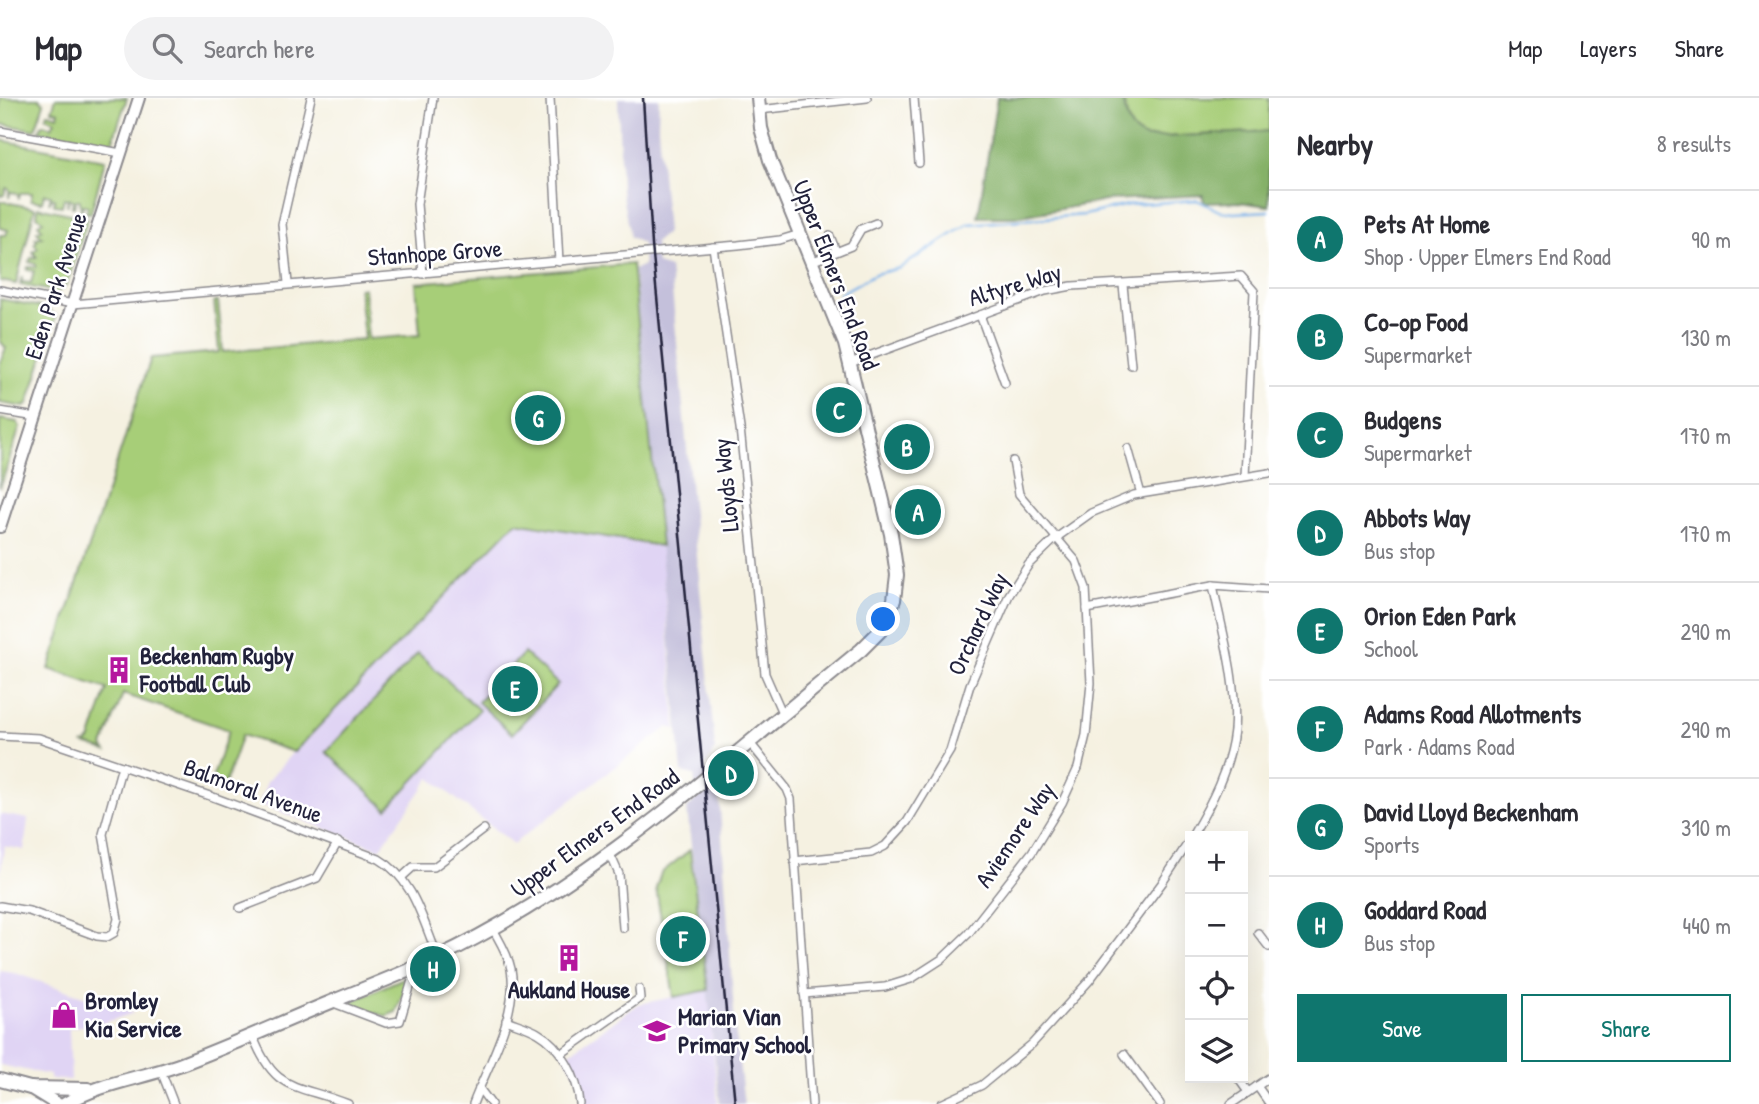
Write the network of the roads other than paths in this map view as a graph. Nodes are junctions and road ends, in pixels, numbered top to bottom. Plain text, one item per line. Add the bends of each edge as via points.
1 (139, 98) edge
2 (311, 98) edge
3 (433, 98) edge
4 (550, 98) edge
5 (867, 98) edge
6 (914, 98) edge
7 (758, 104) edge
8 (0, 131) edge
9 (121, 153) junction
10 (919, 163) dead end
11 (876, 223) dead end
12 (800, 234) junction
13 (830, 236) dead end
14 (713, 247) junction
15 (836, 251) junction
16 (559, 262) junction
17 (811, 262) junction
18 (423, 274) junction
19 (288, 284) junction
20 (1124, 285) junction
21 (0, 290) edge
22 (73, 304) junction
23 (979, 315) junction
24 (850, 363) junction
25 (1131, 365) dead end
26 (1005, 383) dead end
27 (0, 411) edge
28 (36, 417) junction
29 (1128, 448) dead end
30 (1013, 461) dead end
31 (1269, 473) edge
32 (1245, 476) junction
33 (1141, 494) junction
34 (0, 527) edge
35 (1056, 537) junction
36 (1213, 585) junction
37 (1269, 589) edge
38 (1087, 609) junction
39 (783, 715) junction
40 (0, 736) edge
41 (750, 743) junction
42 (122, 766) junction
43 (484, 829) dead end
44 (1195, 831) edge
45 (338, 842) junction
46 (1185, 847) edge
47 (610, 853) junction
48 (794, 861) junction
49 (402, 877) junction
50 (0, 906) edge
51 (240, 908) dead end
52 (623, 928) dead end
53 (493, 929) junction
54 (1258, 933) dead end
55 (1269, 947) edge
56 (438, 957) junction
57 (416, 967) junction
58 (639, 989) dead end
59 (804, 994) junction
60 (330, 1002) junction
61 (506, 1020) junction
62 (252, 1034) junction
63 (561, 1054) junction
64 (1124, 1054) dead end
65 (161, 1071) junction
66 (1269, 1077) edge
67 (0, 1080) edge
68 (1242, 1083) edge
69 (1257, 1086) junction
70 (479, 1088) junction
71 (92, 1089) junction
72 (1248, 1092) junction
73 (53, 1096) edge
74 (332, 1101) edge
75 (1269, 1102) edge
76 (65, 1104) edge
77 (174, 1104) edge
78 (348, 1104) edge
79 (473, 1104) edge
80 (491, 1104) edge
81 (580, 1104) edge
82 (812, 1104) edge
83 (941, 1104) edge
84 (1160, 1104) edge
85 (1231, 1104) edge

1 - 9 street, Eden Park Avenue
2 - 19 street via 282,224
3 - 18 street via 418,204
4 - 16 street
5 - 7 street
6 - 10 street
7 - 12 main road, Upper Elmers End Road via 767,151
8 - 9 street
9 - 22 street, Eden Park Avenue
11 - 15 street via 861,229 851,246
12 - 14 street, Stanhope Grove
12 - 17 main road, Upper Elmers End Road
13 - 15 street
14 - 16 street, Stanhope Grove
14 - 39 street, Lloyds Way via 740,428 765,674
15 - 17 street
16 - 18 street, Stanhope Grove
17 - 24 main road, Upper Elmers End Road
18 - 19 street, Stanhope Grove
19 - 22 street, Stanhope Grove
20 - 23 street, Altyre Way via 1045,291
20 - 25 street
20 - 32 street, Altyre Way via 1241,276 1254,291
21 - 22 street, Stanhope Grove
22 - 28 street, Eden Park Avenue
23 - 24 street, Altyre Way
23 - 26 street
24 - 39 main road, Upper Elmers End Road via 889,523 895,592 889,615 877,634
27 - 28 street
28 - 34 street, Eden Park Avenue
29 - 33 street
30 - 35 street, Aviemore Way via 1019,494
31 - 32 street, Orchard Way
32 - 33 street, Orchard Way
33 - 35 street, Orchard Way via 1091,513
35 - 38 street, Aviemore Way via 1081,572
35 - 48 street, Orchard Way via 1029,564 1009,595 950,751 907,822 885,846 863,855
36 - 37 street
36 - 38 street
36 - 44 street via 1234,728 1219,783
38 - 59 street, Aviemore Way via 1091,683 1082,757 1062,803 1014,876 954,948 911,979 868,990
39 - 41 main road, Upper Elmers End Road
40 - 42 street, Balmoral Avenue via 33,736
41 - 47 main road, Upper Elmers End Road
41 - 48 street via 789,793
42 - 45 street, Balmoral Avenue
42 - 50 street via 103,834 118,919 114,933 97,936 29,911
43 - 49 street via 433,867 413,867
45 - 49 street, Balmoral Avenue via 379,859
45 - 51 street via 317,877
46 - 83 street via 1089,981 1038,1037 982,1085
47 - 52 street via 619,874
47 - 53 main road, Upper Elmers End Road
48 - 59 street
49 - 56 street
53 - 56 main road, Upper Elmers End Road
53 - 61 street via 511,968
54 - 55 street
56 - 57 main road, Upper Elmers End Road
57 - 60 main road, Upper Elmers End Road
57 - 60 street via 400,1021 386,1023
58 - 63 street via 640,998
59 - 82 street
60 - 62 main road, Upper Elmers End Road
61 - 63 street via 539,1033
61 - 70 street
62 - 65 main road, Upper Elmers End Road
62 - 74 street via 271,1073
63 - 81 street via 579,1088
64 - 84 street
65 - 71 main road, Upper Elmers End Road
65 - 77 street
66 - 69 street
67 - 73 main road
68 - 72 street
69 - 72 street
69 - 75 street
70 - 79 street
70 - 80 street
71 - 73 main road
71 - 76 main road
72 - 85 street
74 - 78 street

